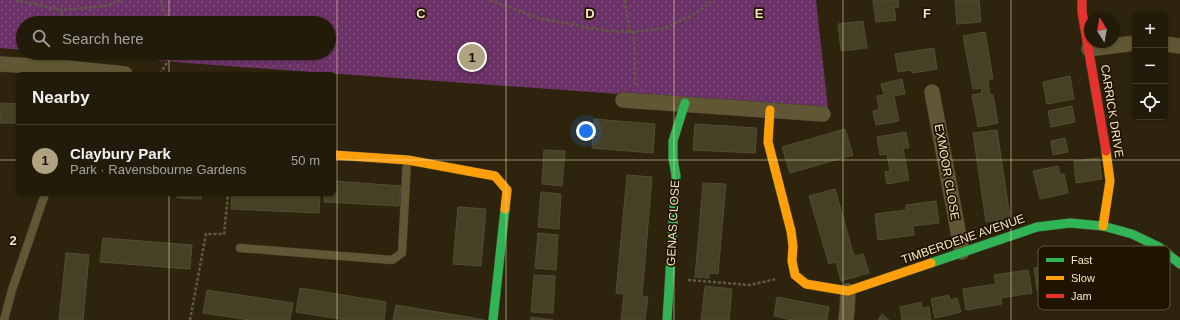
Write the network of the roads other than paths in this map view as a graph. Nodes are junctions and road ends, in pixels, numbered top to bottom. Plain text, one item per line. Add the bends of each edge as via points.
1 (1082, 0) edge
2 (1132, 43) edge
3 (1168, 44) edge
4 (1180, 46) edge
5 (1089, 49) junction
6 (0, 64) edge
7 (80, 72) edge
8 (932, 92) dead end
9 (629, 100) road end
10 (685, 104) junction
11 (770, 110) junction
12 (823, 114) dead end
13 (336, 155) edge
14 (408, 160) junction
15 (44, 196) edge
16 (1103, 226) junction
17 (1157, 246) edge
18 (240, 248) dead end
19 (962, 252) junction
20 (1170, 256) edge
21 (1180, 264) edge
22 (848, 292) junction
23 (4, 320) edge
24 (493, 320) edge
25 (667, 320) edge
26 (846, 320) edge

1 - 5 street, CARRICK DRIVE
2 - 5 street
3 - 4 street
5 - 16 street, CARRICK DRIVE via 1110,181
6 - 7 street
8 - 19 street, EXMOOR CLOSE
9 - 10 street
10 - 11 street
10 - 25 street, GENAS CLOSE via 673,141 676,176
11 - 12 street
11 - 22 street via 768,142 791,230 795,275 806,284
13 - 14 street
14 - 18 lane via 402,253 392,260
14 - 24 street via 495,176 507,190
15 - 23 lane
16 - 17 street, TIMBERDENE AVENUE via 1132,234
16 - 19 street, TIMBERDENE AVENUE via 1070,223 1037,227
19 - 22 street, TIMBERDENE AVENUE
20 - 21 street, TIMBERDENE AVENUE
22 - 26 street

